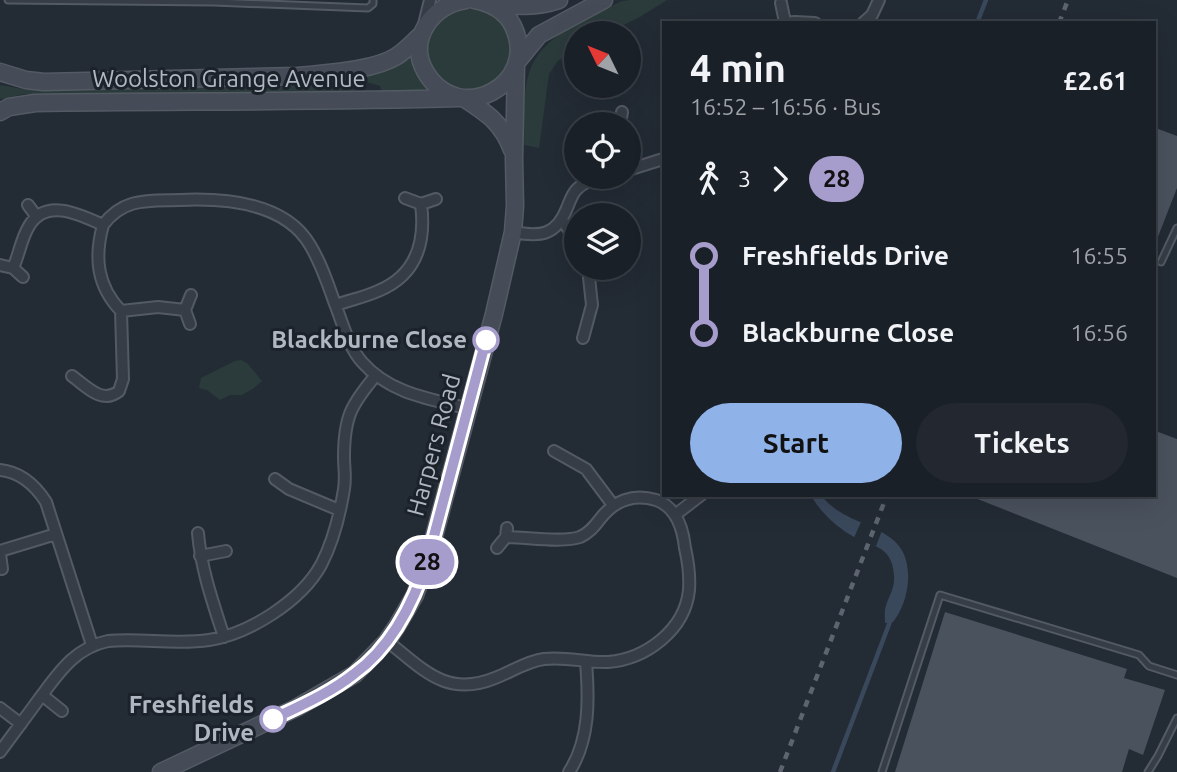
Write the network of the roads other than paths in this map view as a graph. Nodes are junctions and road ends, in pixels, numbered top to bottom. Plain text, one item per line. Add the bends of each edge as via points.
1 (8, 0) edge
2 (373, 0) edge
3 (430, 0) edge
4 (466, 0) edge
5 (559, 0) edge
6 (604, 0) edge
7 (879, 0) edge
8 (483, 1) edge
9 (781, 3) dead end
10 (784, 21) edge
11 (865, 21) edge
12 (423, 32) junction
13 (517, 63) junction
14 (0, 72) edge
15 (462, 98) junction
16 (0, 112) edge
17 (514, 159) junction
18 (662, 159) edge
19 (641, 164) edge
20 (577, 189) edge
21 (405, 198) dead end
22 (436, 199) dead end
23 (421, 204) junction
24 (28, 205) dead end
25 (37, 217) junction
26 (562, 220) junction
27 (564, 223) edge
28 (103, 225) junction
29 (1177, 228) edge
30 (513, 232) junction
31 (1161, 262) dead end
32 (0, 265) edge
33 (13, 268) junction
34 (23, 277) dead end
35 (589, 280) edge
36 (191, 295) dead end
37 (336, 305) junction
38 (185, 310) junction
39 (121, 311) junction
40 (190, 324) dead end
41 (583, 338) dead end
42 (376, 375) junction
43 (72, 376) dead end
44 (467, 408) junction
45 (553, 450) dead end
46 (0, 470) edge
47 (275, 479) dead end
48 (698, 497) edge
49 (613, 505) junction
50 (340, 510) junction
51 (675, 515) junction
52 (198, 533) dead end
53 (56, 534) junction
54 (497, 548) dead end
55 (226, 551) dead end
56 (0, 552) edge
57 (200, 556) junction
58 (2, 569) dead end
59 (224, 637) junction
60 (387, 641) junction
61 (92, 646) junction
62 (586, 662) junction
63 (1177, 675) edge
64 (42, 695) junction
65 (0, 708) edge
66 (62, 711) dead end
67 (1177, 718) edge
68 (21, 724) junction
69 (0, 752) edge
70 (161, 772) edge
71 (569, 772) edge
72 (882, 772) edge
73 (1148, 772) edge

1 - 2 lane via 368,8
3 - 12 street
4 - 12 main road, Woolston Grange Avenue via 442,7
5 - 8 main road via 518,7
6 - 13 main road via 539,35
7 - 11 street
8 - 13 main road, Harpers Road via 501,11 514,28
9 - 10 street
12 - 14 main road, Woolston Grange Avenue via 387,61 298,76 44,82
12 - 15 main road, Harpers Road via 422,66 444,92
13 - 15 main road, Woolston Grange Avenue via 496,91
13 - 17 main road, Harpers Road
15 - 16 main road, Woolston Grange Avenue via 35,103
15 - 17 main road, Harpers Road via 502,128
17 - 30 main road, Harpers Road
18 - 19 street
20 - 26 street
21 - 23 street
22 - 23 street
23 - 37 street via 422,236 410,267 380,290
24 - 25 street
25 - 28 street via 66,210
25 - 33 street
26 - 27 street
26 - 30 street via 541,235
28 - 37 street via 121,208 140,201 197,199 259,206 280,216 309,243
28 - 39 street via 101,279 107,296
29 - 31 lane
30 - 44 main road, Harpers Road
32 - 33 street
33 - 34 street
35 - 41 street via 592,305
36 - 38 street
37 - 42 street via 352,347
38 - 39 street
38 - 40 street
39 - 43 street via 123,379 118,391 104,397
42 - 44 street via 406,393
42 - 50 street via 351,408 344,429 345,486
44 - 60 main road, Harpers Road via 423,576
45 - 49 street via 586,469
46 - 53 street via 21,476 36,488 46,502
47 - 50 street
48 - 51 street
49 - 51 street via 638,497 657,501
49 - 54 street via 582,536 569,540 506,532
50 - 59 street via 320,567 303,587 265,619
51 - 62 street via 683,533 689,591 674,627 667,636 628,658
52 - 57 street
53 - 56 street
53 - 61 street
55 - 57 street
56 - 58 street
57 - 59 street
59 - 61 street via 192,642 117,640
60 - 62 street via 435,678 463,686 492,680 541,659
60 - 70 main road, Harpers Road via 355,674 330,690
61 - 64 street via 71,659
62 - 71 street via 583,743
63 - 72 lane via 1149,666 1139,656 940,594
64 - 66 street
64 - 68 street
65 - 68 street
67 - 73 lane
68 - 69 street

